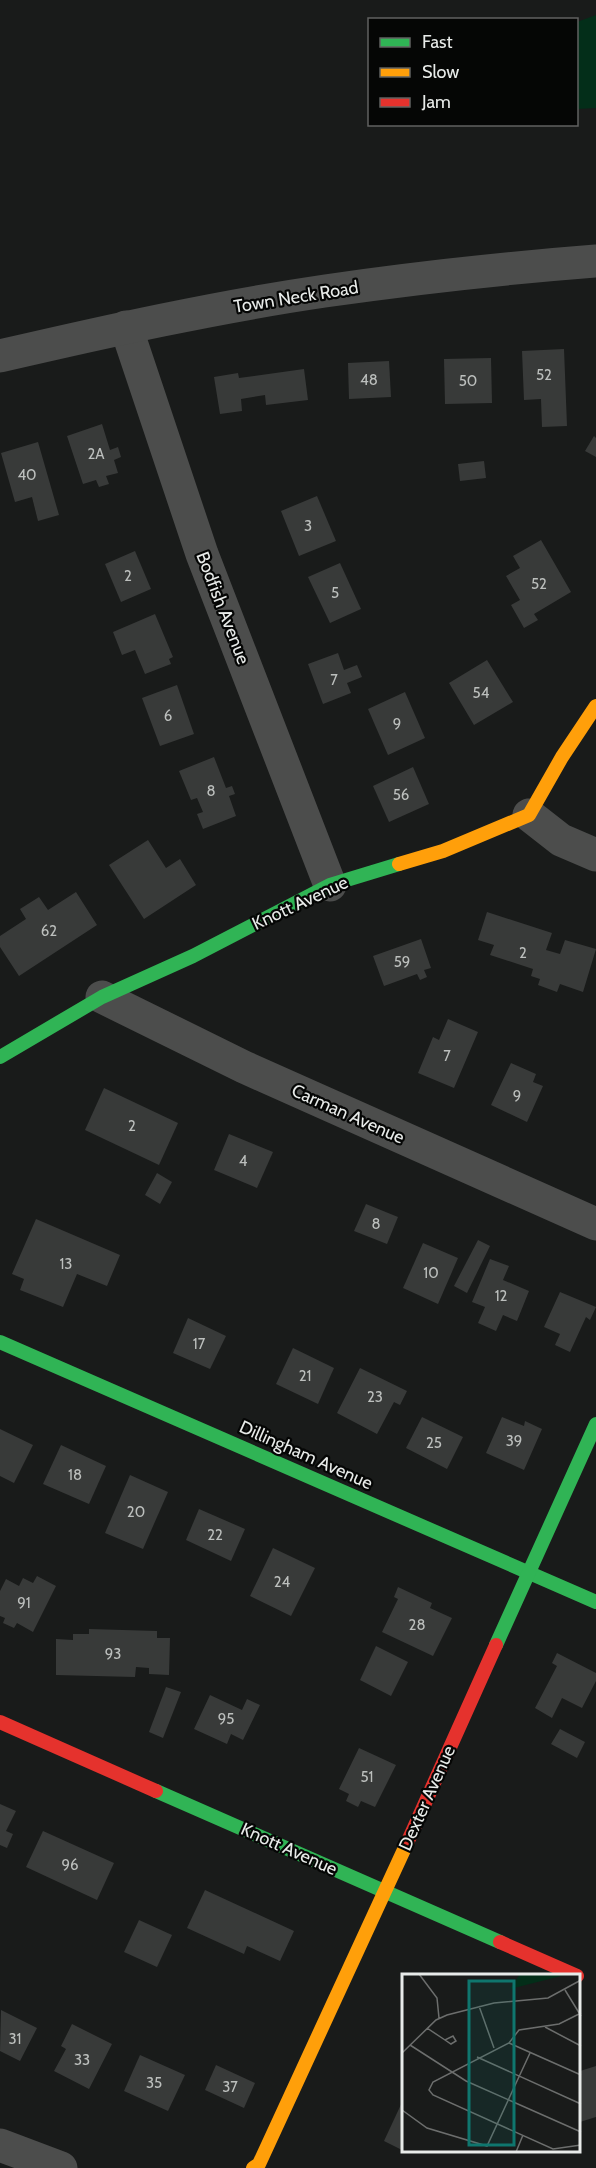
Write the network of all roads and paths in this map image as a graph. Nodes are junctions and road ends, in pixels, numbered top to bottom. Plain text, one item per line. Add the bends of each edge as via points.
1 (596, 261) edge
2 (126, 327) junction
3 (0, 356) edge
4 (596, 706) edge
5 (529, 815) junction
6 (596, 855) edge
7 (330, 885) junction
8 (102, 998) junction
9 (0, 1057) edge
10 (596, 1224) edge
11 (0, 1342) edge
12 (596, 1424) edge
13 (527, 1572) junction
14 (596, 1602) edge
15 (0, 1722) edge
16 (386, 1892) junction
17 (573, 1974) edge
18 (581, 1977) edge
19 (596, 1984) edge
20 (0, 2145) edge
21 (61, 2168) edge
22 (253, 2168) edge

1 - 2 street, Town Neck Road via 325,291
2 - 3 street, Town Neck Road
2 - 7 street, Bodfish Avenue via 202,554
4 - 5 street
5 - 6 street via 561,840
5 - 7 street, Knott Avenue via 443,851
7 - 8 street, Knott Avenue
8 - 9 street, Knott Avenue
8 - 10 street, Carman Avenue via 244,1067
11 - 13 street, Dillingham Avenue
12 - 13 street, Dexter Avenue
13 - 14 street, Dillingham Avenue
13 - 16 street, Dexter Avenue
15 - 16 street, Knott Avenue
16 - 17 street, Knott Avenue
16 - 22 street, Dexter Avenue via 298,2084 259,2164
18 - 19 street, Knott Avenue
20 - 21 street

